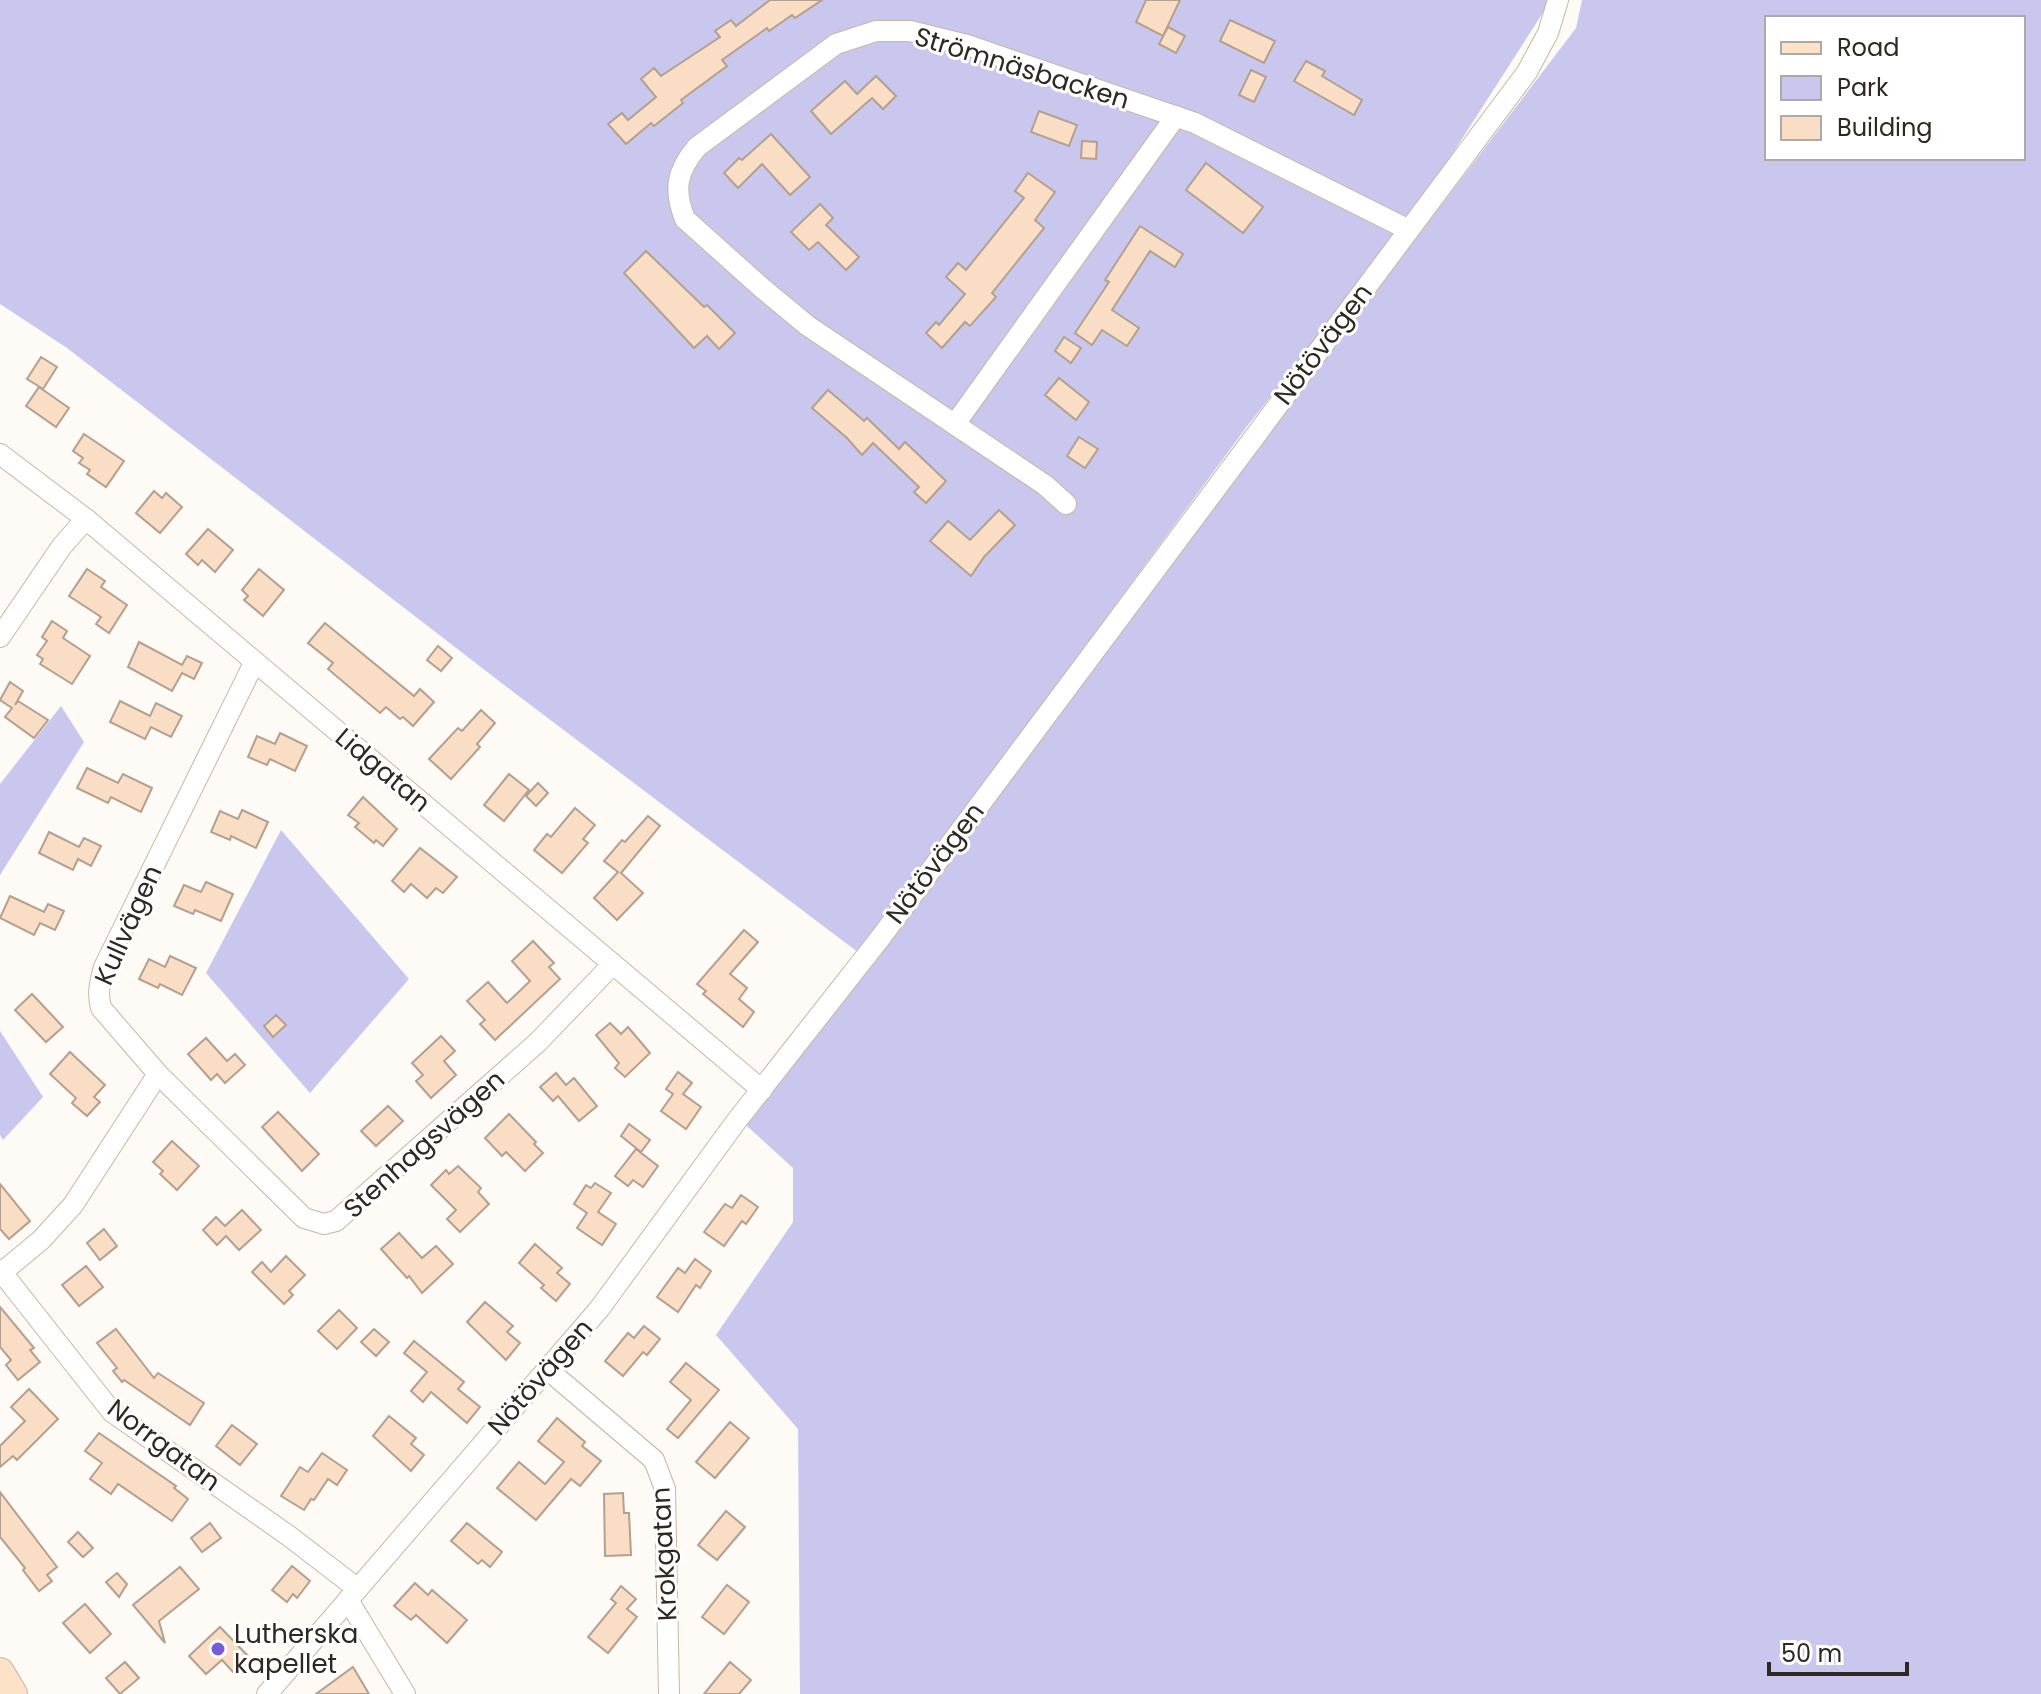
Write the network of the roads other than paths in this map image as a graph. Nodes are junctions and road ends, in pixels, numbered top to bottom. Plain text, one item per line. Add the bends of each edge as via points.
1 (1558, 0) edge
2 (1176, 116) junction
3 (1409, 230) junction
4 (955, 424) junction
5 (0, 454) edge
6 (1066, 504) dead end
7 (86, 519) junction
8 (0, 637) edge
9 (254, 663) junction
10 (612, 965) junction
11 (158, 1074) junction
12 (762, 1090) junction
13 (0, 1272) edge
14 (547, 1369) junction
15 (353, 1595) junction
16 (0, 1672) edge
17 (13, 1694) edge
18 (267, 1694) edge
19 (405, 1694) edge
20 (669, 1694) edge

1 - 3 street, Nötövägen via 1527,72
2 - 3 street, Strömnäsbacken via 1220,133
2 - 4 street
2 - 4 street, Strömnäsbacken via 941,38 876,31 818,56 687,159 679,183 685,219 808,326
3 - 12 street, Nötövägen
4 - 6 street, Strömnäsbacken
5 - 7 street, Lidgatan
7 - 8 street
7 - 9 street, Lidgatan
9 - 10 street, Lidgatan
9 - 11 street, Kullvägen via 100,981 101,1008
10 - 11 street, Stenhagsvägen via 538,1042 336,1221 324,1224 304,1218
10 - 12 street, Lidgatan
11 - 13 street via 73,1205 41,1240
12 - 14 street, Nötövägen via 617,1286
13 - 15 street, Norrgatan via 112,1412 289,1536
14 - 15 street, Nötövägen
14 - 20 street, Krokgatan via 654,1460 660,1472 665,1489
15 - 18 street, Nötövägen
15 - 19 street, Norrgatan
16 - 17 street

